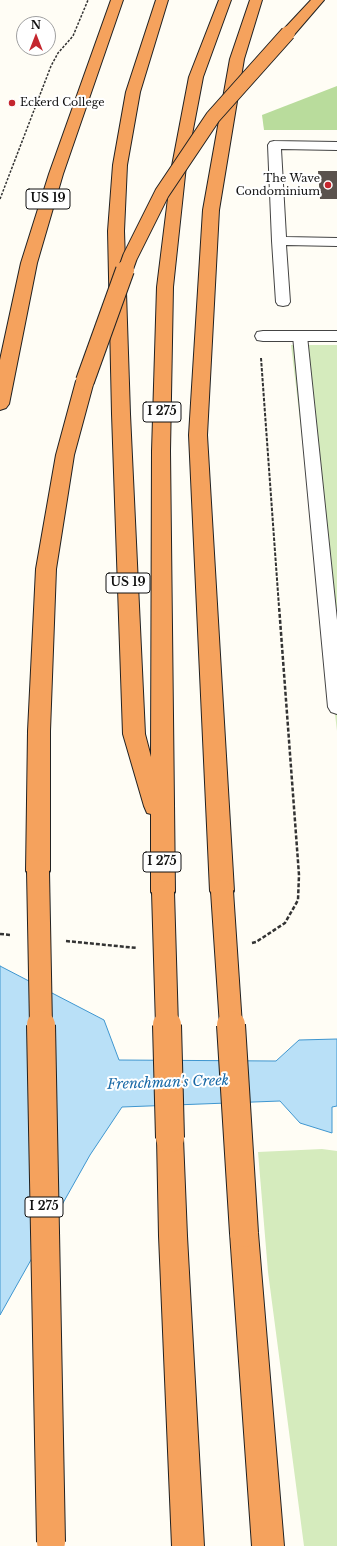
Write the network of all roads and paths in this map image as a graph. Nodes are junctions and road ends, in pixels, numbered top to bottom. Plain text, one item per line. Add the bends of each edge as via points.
1 (88, 0) edge
2 (117, 0) edge
3 (162, 0) edge
4 (225, 0) edge
5 (256, 0) edge
6 (318, 0) edge
7 (337, 146) edge
8 (0, 199) edge
9 (279, 241) junction
10 (337, 242) edge
11 (283, 302) dead end
12 (263, 336) dead end
13 (300, 336) junction
14 (337, 336) edge
15 (0, 404) edge
16 (337, 708) edge
17 (162, 832) junction
18 (52, 1544) edge
19 (188, 1546) edge
20 (268, 1546) edge

1 - 8 path via 76,31 51,66
2 - 15 highway, US 19 via 56,174 29,263
3 - 17 highway, US 19 via 133,92 120,165 116,231 134,734
4 - 17 highway, I 275 via 196,76 179,166 165,287 161,451
5 - 20 highway, bridge via 237,59 211,210 198,434 222,891 244,1233
6 - 18 highway, I 275, bridge via 213,117 162,194 130,257 84,381 65,455 46,569 39,731 38,871
7 - 9 lane via 274,145
9 - 10 lane
9 - 11 lane
12 - 13 street
13 - 14 street
13 - 16 lane
17 - 19 highway, I 275, bridge via 173,1236

